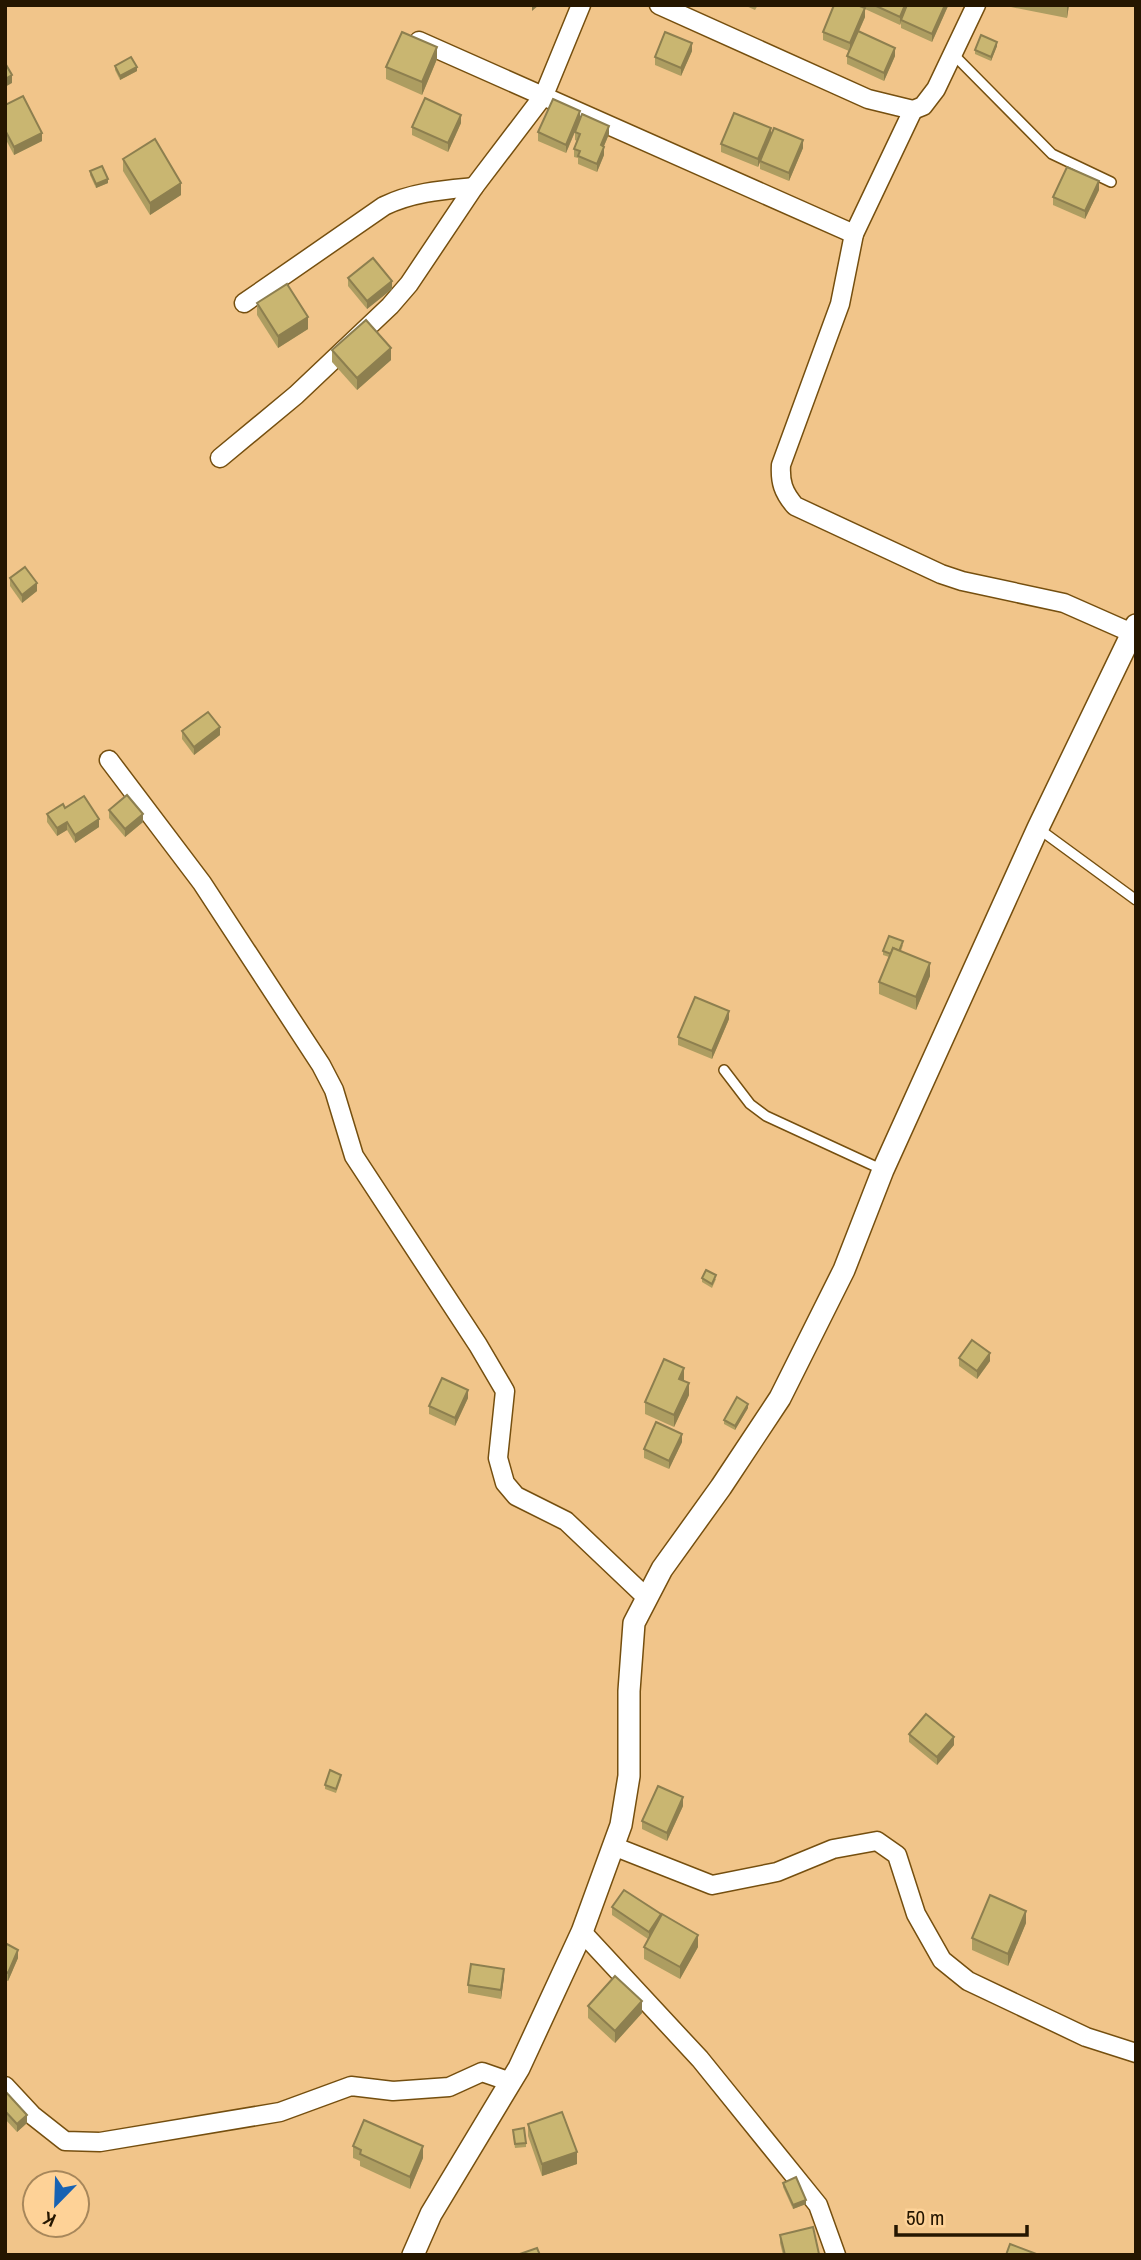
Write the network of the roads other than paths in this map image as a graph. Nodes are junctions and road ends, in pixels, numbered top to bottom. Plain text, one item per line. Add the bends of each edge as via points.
1 (581, 5) edge
2 (659, 5) edge
3 (975, 5) edge
4 (419, 41) edge
5 (953, 54) junction
6 (544, 95) junction
7 (913, 110) junction
8 (1111, 182) dead end
9 (474, 187) junction
10 (854, 234) junction
11 (244, 303) dead end
12 (220, 458) dead end
13 (1134, 629) edge
14 (109, 760) dead end
15 (1038, 828) junction
16 (1136, 900) edge
17 (724, 1070) dead end
18 (883, 1170) junction
19 (647, 1598) junction
20 (613, 1846) junction
21 (582, 1932) junction
22 (1136, 2053) edge
23 (510, 2082) junction
24 (5, 2086) edge
25 (413, 2255) edge
26 (836, 2255) edge

1 - 6 street
2 - 7 street via 868,99
3 - 5 street
4 - 6 street
5 - 7 street via 936,89 923,106
5 - 8 lane via 1052,154
6 - 9 street
6 - 10 street
7 - 10 street
9 - 11 street via 402,197 384,206
9 - 12 street via 427,261 390,306 296,395
10 - 13 street via 840,304 781,465 785,494 795,506 941,574 1064,603
13 - 15 street
14 - 19 street via 202,884 321,1065 334,1090 354,1156 505,1391 498,1458 505,1483 516,1496 566,1521
15 - 16 lane
15 - 18 street
17 - 18 lane via 750,1104 766,1116
18 - 19 street via 844,1270 780,1398 662,1569
19 - 20 street via 634,1623 629,1776
20 - 21 street
20 - 22 street via 712,1885 777,1872 833,1849 877,1841 897,1855 916,1914 942,1960 968,1981 1086,2037
21 - 23 street
21 - 26 street via 700,2059 818,2205
23 - 24 street via 482,2072 449,2087 393,2091 351,2086 280,2112 100,2142 65,2141
23 - 25 street via 431,2214

